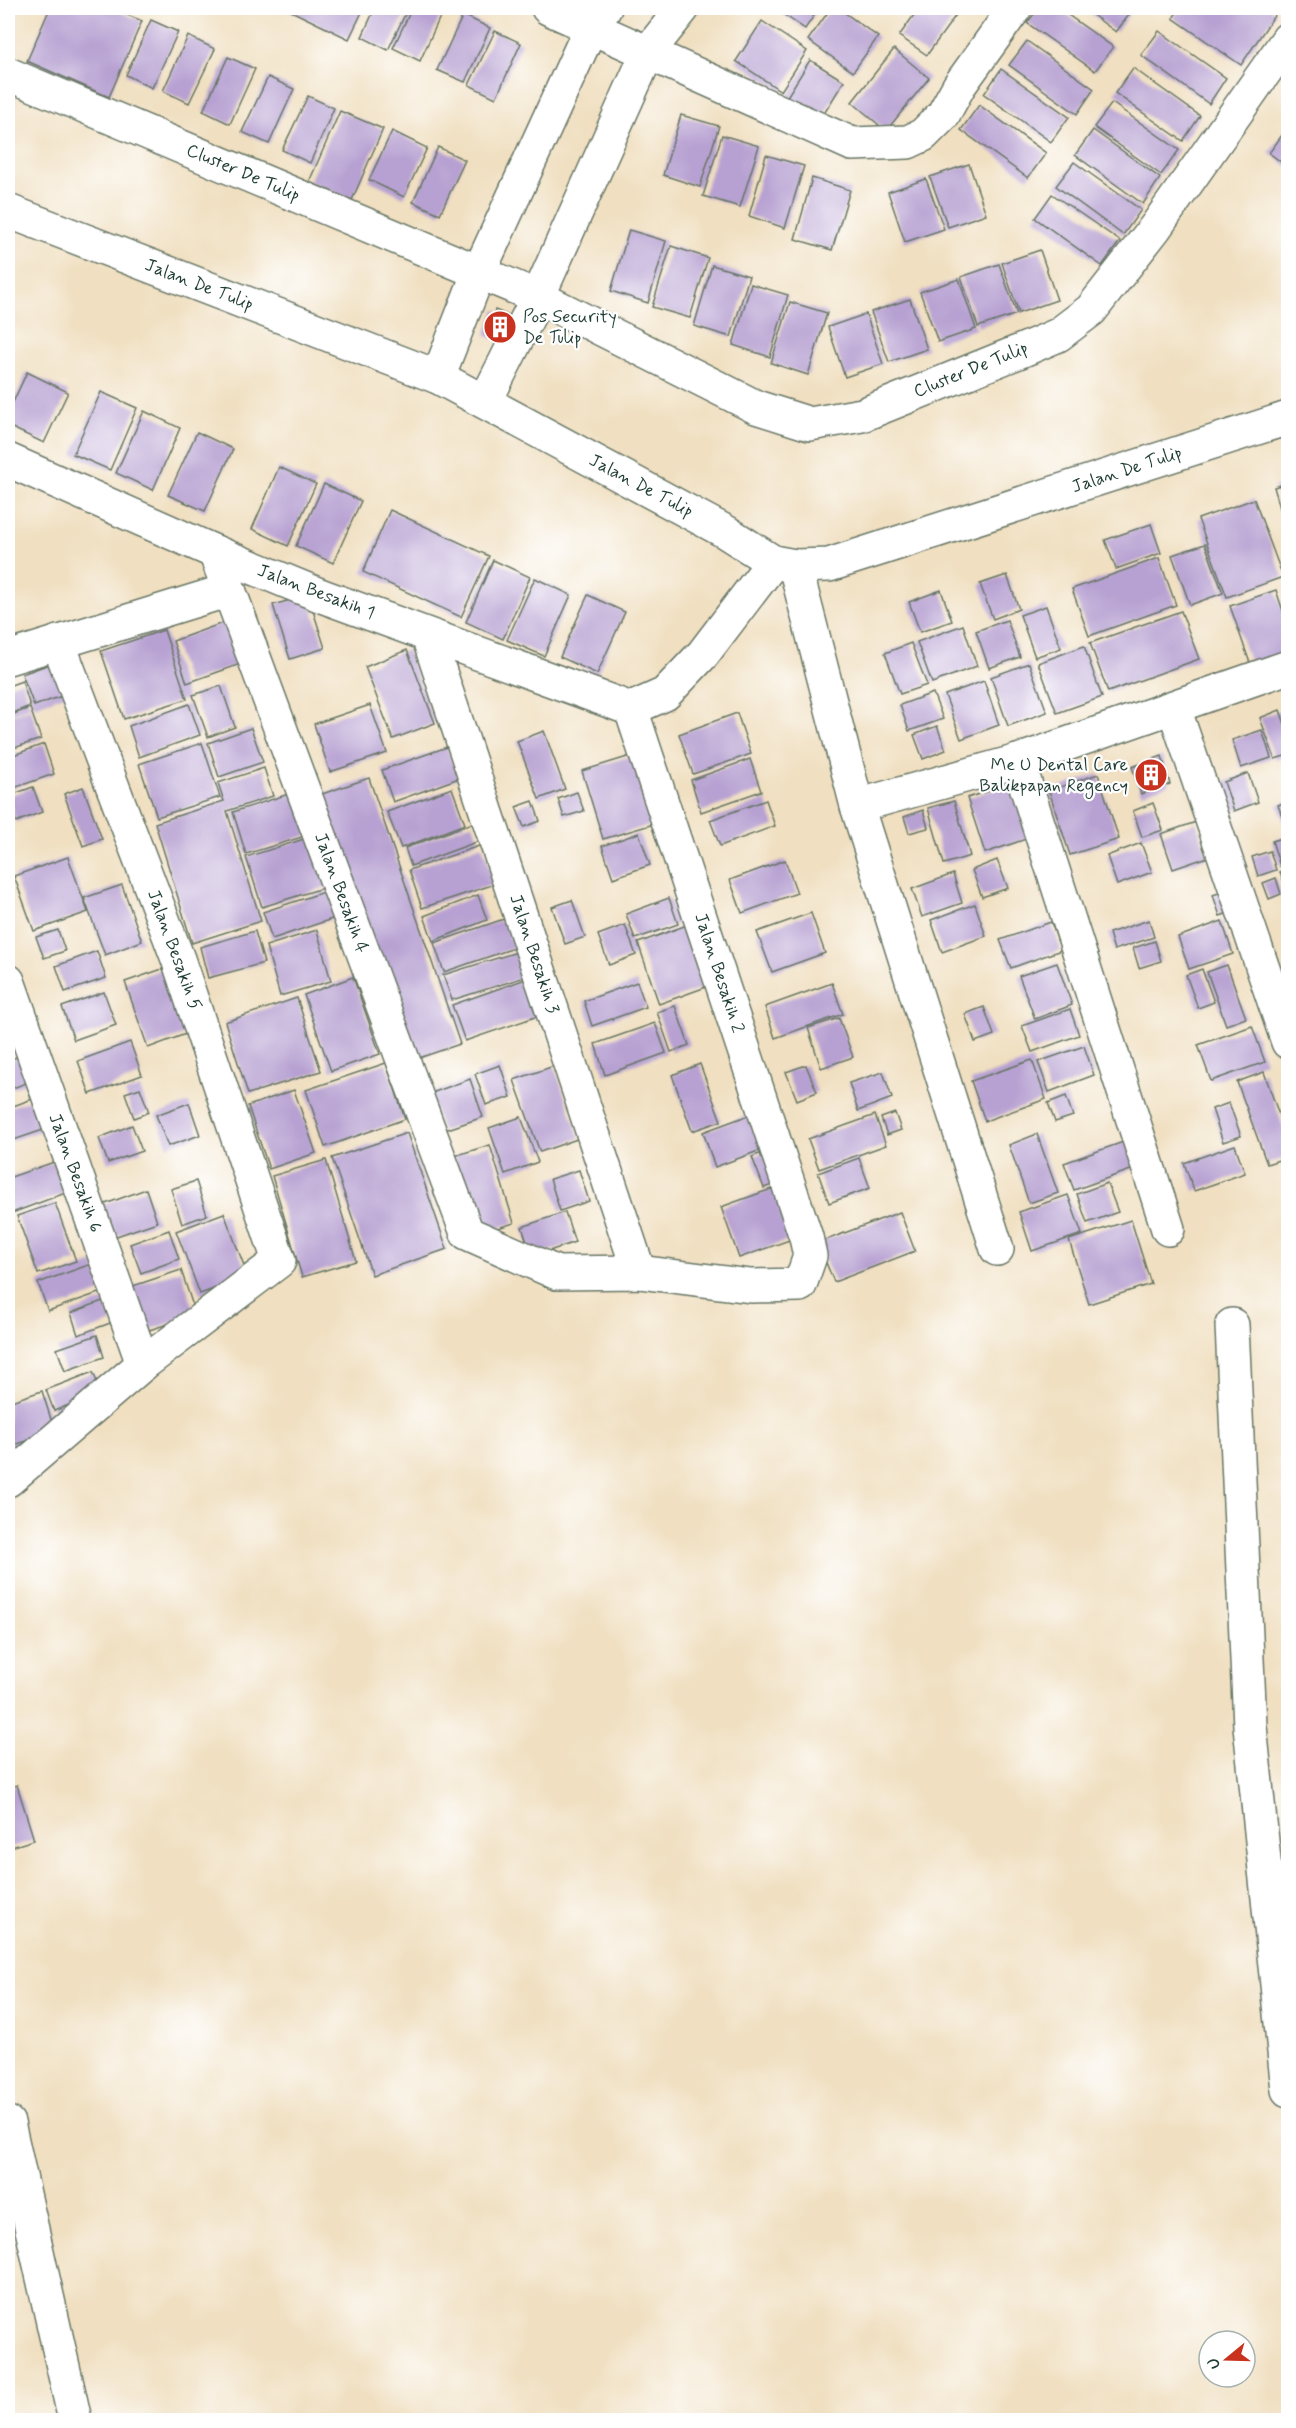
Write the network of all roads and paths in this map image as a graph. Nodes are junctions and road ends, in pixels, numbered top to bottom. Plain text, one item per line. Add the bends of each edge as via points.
1 (548, 8) edge
2 (683, 8) edge
3 (1015, 8) edge
4 (598, 17) edge
5 (1288, 39) edge
6 (648, 52) junction
7 (8, 74) edge
8 (8, 211) edge
9 (479, 272) junction
10 (538, 297) junction
11 (438, 377) junction
12 (484, 402) junction
13 (1288, 418) edge
14 (8, 460) edge
15 (214, 552) junction
16 (784, 564) junction
17 (229, 590) junction
18 (428, 636) junction
19 (58, 642) junction
20 (8, 658) edge
21 (1288, 667) edge
22 (1174, 708) junction
23 (631, 709) junction
24 (1018, 761) junction
25 (857, 806) junction
26 (8, 981) edge
27 (1288, 1042) edge
28 (1168, 1229) dead end
29 (997, 1250) dead end
30 (639, 1272) junction
31 (1232, 1325) dead end
32 (143, 1364) junction
33 (8, 1480) edge
34 (1288, 2090) edge
35 (8, 2123) edge
36 (75, 2421) edge

1 - 4 street
2 - 6 street
3 - 6 street via 958,86 944,115 923,135 908,142 852,144
4 - 6 street
4 - 9 street
5 - 10 street, Cluster De Tulip via 1155,228 1091,310 1058,335 862,415 810,424 756,407
6 - 10 street
7 - 9 street, Cluster De Tulip
8 - 11 street, Jalan De Tulip
9 - 10 street, Cluster De Tulip
9 - 11 street
10 - 12 street
11 - 12 street, Jalan De Tulip
12 - 16 street, Jalan De Tulip
13 - 16 street, Jalan De Tulip via 830,565
14 - 15 street, Jalan Besakih 1
15 - 17 street, Jalan Besakih 4
15 - 18 street, Jalan Besakih 1
16 - 23 street via 665,694
16 - 25 street
17 - 19 street
17 - 30 street, Jalan Besakih 4 via 467,1233 557,1273
18 - 23 street, Jalan Besakih 1
18 - 30 street, Jalan Besakih 3
19 - 20 street
19 - 32 street, Jalan Besakih 5 via 178,959 279,1261
21 - 22 street
22 - 24 street
22 - 27 street
23 - 30 street, Jalan Besakih 2 via 810,1256 800,1285 751,1286
24 - 25 street
24 - 28 street
25 - 29 street
26 - 32 street, Jalan Besakih 6
31 - 34 street via 1250,1726
32 - 33 street
35 - 36 street

